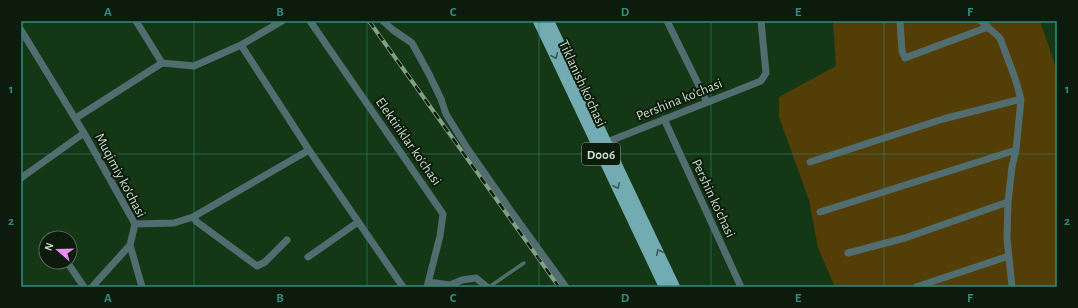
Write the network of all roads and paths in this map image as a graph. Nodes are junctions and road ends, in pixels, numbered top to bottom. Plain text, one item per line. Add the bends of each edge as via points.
1 (136, 21) edge
2 (282, 21) edge
3 (310, 21) edge
4 (383, 21) edge
5 (538, 21) edge
6 (549, 21) edge
7 (667, 21) edge
8 (760, 21) edge
9 (900, 21) edge
10 (981, 21) edge
11 (988, 27) junction
12 (21, 30) edge
13 (241, 45) junction
14 (162, 63) junction
15 (1021, 99) junction
16 (707, 102) junction
17 (76, 118) junction
18 (664, 119) junction
19 (84, 133) junction
20 (607, 142) junction
21 (309, 150) junction
22 (1016, 150) junction
23 (810, 162) dead end
24 (21, 178) edge
25 (1008, 202) junction
26 (820, 212) dead end
27 (193, 217) junction
28 (358, 222) junction
29 (135, 224) junction
30 (287, 240) dead end
31 (130, 245) junction
32 (848, 253) dead end
33 (1009, 256) junction
34 (308, 257) dead end
35 (524, 263) dead end
36 (73, 270) edge
37 (427, 284) edge
38 (84, 287) edge
39 (92, 287) edge
40 (142, 287) edge
41 (403, 287) edge
42 (488, 287) edge
43 (566, 287) edge
44 (664, 287) edge
45 (676, 287) edge
46 (741, 287) edge
47 (916, 287) edge
48 (1012, 287) edge

1 - 14 street
2 - 13 street
3 - 37 street, Elektiriklar ko'chasi via 443,214
4 - 43 street via 412,44 429,74 446,114 467,148
5 -> 44 main road, Tiklanish ko'chasi / D006
6 - 20 main road, D006
7 - 16 street
8 - 16 street, Pershina ko'chasi via 766,74 761,81
9 - 11 street via 902,51 905,58
10 - 11 street
11 - 15 street via 1000,38
12 - 17 street, Muqimiy ko‘chasi
13 - 14 street via 194,66
13 - 21 street
14 - 17 street
15 - 22 street
15 - 23 street via 943,119
16 - 18 street, Pershina ko'chasi
17 - 19 street, Muqimiy ko‘chasi
18 - 20 street, Pershina ko'chasi
18 - 46 street, Pershin ko'chasi
19 - 24 street
19 - 29 street, Muqimiy ko‘chasi
45 -> 20 main road, D006
21 - 27 street
21 - 28 street
22 - 25 street
22 - 26 street
25 - 32 street via 905,238
25 - 33 street
27 - 29 street via 174,223
27 - 30 street via 196,222 258,266
28 - 34 street
28 - 41 street
29 - 31 street, Muqimiy ko‘chasi
31 - 39 street, Muqimiy ko‘chasi
31 - 40 street, Muqimiy ko‘chasi
33 - 47 street
33 - 48 street
35 - 42 lane
36 - 38 street
37 - 42 street via 450,285 476,278

